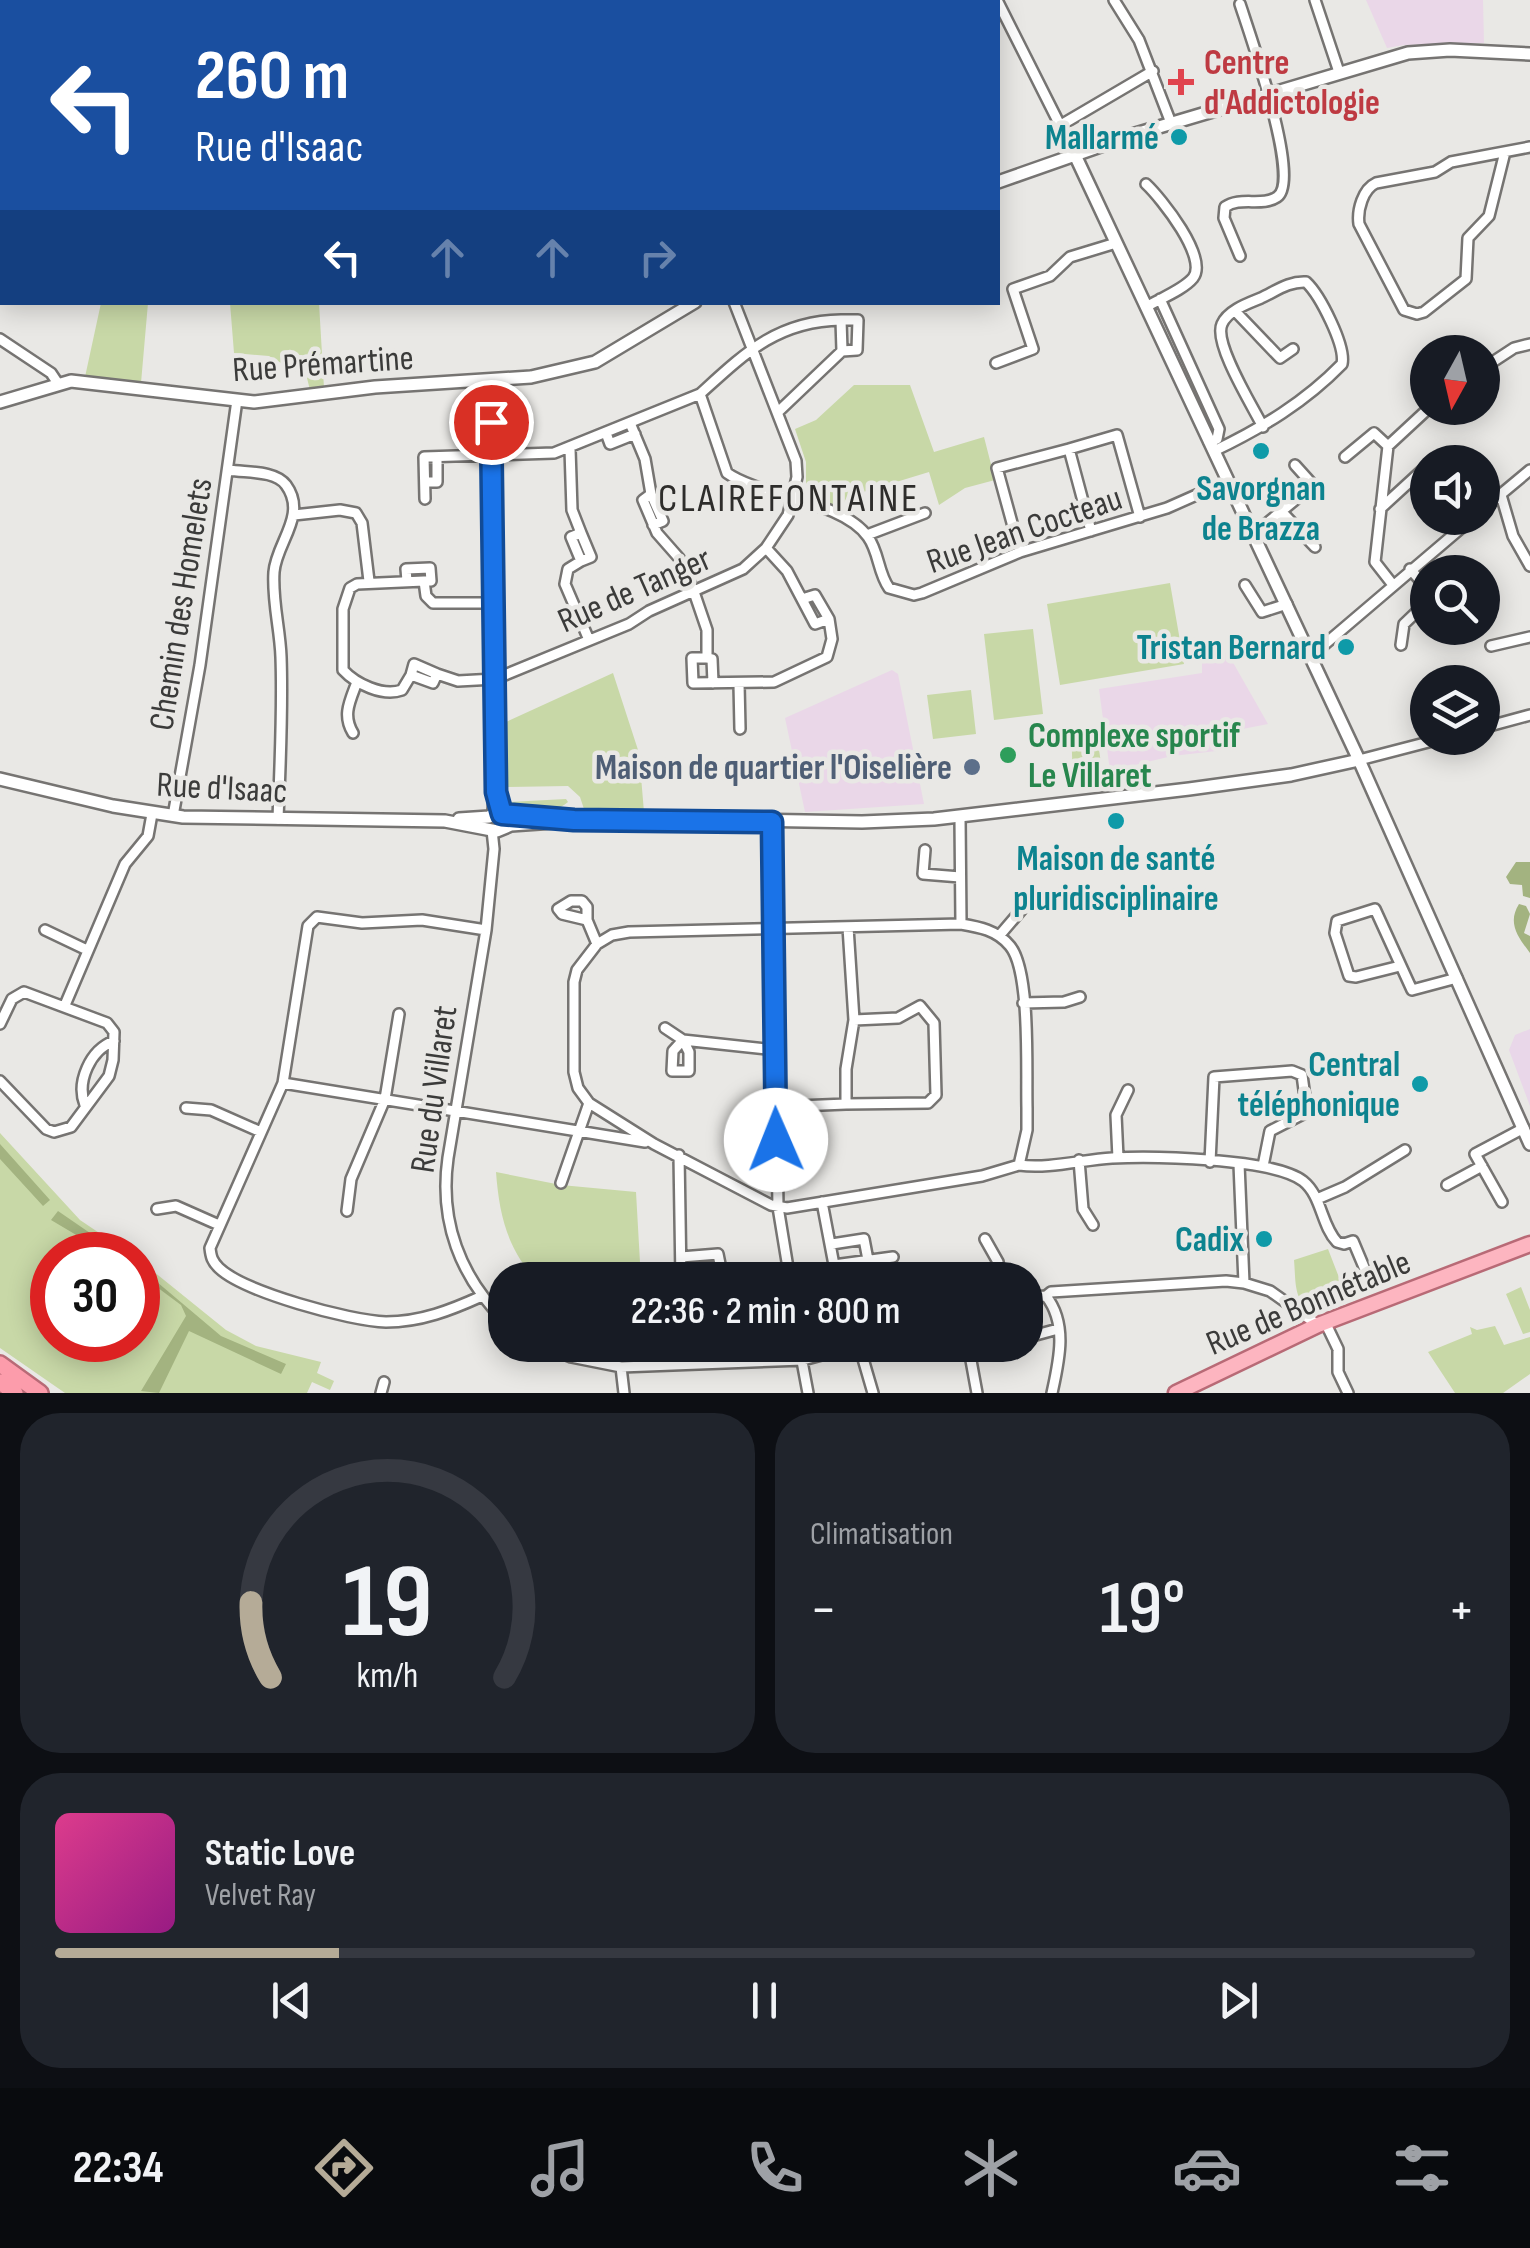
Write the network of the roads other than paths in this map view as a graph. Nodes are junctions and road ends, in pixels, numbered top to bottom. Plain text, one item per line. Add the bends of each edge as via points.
1 (1114, 0) edge
2 (1315, 0) edge
3 (1240, 4) dead end
4 (1000, 6) edge
5 (1530, 54) edge
6 (1153, 71) junction
7 (1339, 72) junction
8 (1269, 94) junction
9 (1171, 123) junction
10 (1061, 125) junction
11 (1530, 147) edge
12 (1505, 152) junction
13 (1075, 155) junction
14 (1000, 181) edge
15 (1146, 184) dead end
16 (1116, 242) junction
17 (1240, 256) dead end
18 (1160, 299) junction
19 (689, 305) edge
20 (735, 305) edge
21 (1146, 307) junction
22 (1235, 311) junction
23 (841, 320) junction
24 (0, 338) edge
25 (1530, 344) edge
26 (752, 346) junction
27 (1293, 349) dead end
28 (842, 351) junction
29 (1500, 357) edge
30 (1188, 360) junction
31 (996, 363) dead end
32 (1175, 369) junction
33 (490, 380) junction
34 (56, 382) junction
35 (700, 394) junction
36 (237, 400) junction
37 (0, 402) edge
38 (778, 412) junction
39 (630, 422) junction
40 (1411, 425) edge
41 (1263, 427) junction
42 (606, 433) junction
43 (636, 434) junction
44 (1388, 446) junction
45 (1212, 447) junction
46 (570, 449) junction
47 (1069, 449) junction
48 (492, 456) junction
49 (1345, 457) dead end
50 (1294, 465) dead end
51 (229, 470) junction
52 (1530, 470) edge
53 (1228, 481) junction
54 (1410, 481) edge
55 (1501, 494) joint
56 (794, 496) junction
57 (424, 499) dead end
58 (1380, 510) junction
59 (1282, 511) junction
60 (925, 513) dead end
61 (294, 515) junction
62 (1140, 517) junction
63 (1090, 531) junction
64 (1254, 534) junction
65 (867, 535) junction
66 (1452, 535) edge
67 (1315, 547) dead end
68 (766, 548) junction
69 (1020, 552) junction
70 (1427, 555) edge
71 (1530, 566) edge
72 (1410, 569) edge
73 (368, 581) junction
74 (1246, 585) dead end
75 (1393, 585) junction
76 (694, 592) junction
77 (494, 603) junction
78 (1287, 604) junction
79 (1410, 618) edge
80 (1530, 637) edge
81 (589, 640) junction
82 (1402, 644) dead end
83 (1491, 646) dead end
84 (1311, 656) junction
85 (708, 658) junction
86 (494, 680) junction
87 (357, 682) junction
88 (713, 683) junction
89 (740, 684) junction
90 (1530, 715) edge
91 (1500, 723) edge
92 (740, 729) dead end
93 (353, 733) dead end
94 (1410, 747) edge
95 (1359, 760) junction
96 (0, 779) edge
97 (152, 814) junction
98 (173, 816) junction
99 (278, 818) junction
100 (960, 818) junction
101 (497, 822) junction
102 (772, 822) junction
103 (925, 850) dead end
104 (960, 877) junction
105 (1061, 895) dead end
106 (587, 920) dead end
107 (961, 924) junction
108 (848, 927) junction
109 (773, 928) junction
110 (44, 930) dead end
111 (486, 930) junction
112 (999, 936) junction
113 (597, 944) junction
114 (87, 950) junction
115 (1400, 966) junction
116 (1457, 978) junction
117 (1080, 996) dead end
118 (1023, 1003) junction
119 (65, 1005) junction
120 (399, 1014) dead end
121 (854, 1020) junction
122 (0, 1024) edge
123 (666, 1028) dead end
124 (114, 1041) junction
125 (776, 1050) junction
126 (0, 1081) edge
127 (283, 1082) junction
128 (1128, 1090) dead end
129 (385, 1099) junction
130 (588, 1103) junction
131 (846, 1104) junction
132 (86, 1105) junction
133 (775, 1107) junction
134 (186, 1108) dead end
135 (456, 1110) junction
136 (1524, 1128) junction
137 (579, 1131) junction
138 (261, 1132) junction
139 (654, 1144) junction
140 (1530, 1144) edge
141 (1405, 1150) dead end
142 (679, 1155) junction
143 (1118, 1158) junction
144 (1079, 1160) junction
145 (1210, 1162) junction
146 (1238, 1164) junction
147 (1019, 1165) junction
148 (1263, 1166) junction
149 (1482, 1166) junction
150 (561, 1183) dead end
151 (1447, 1186) dead end
152 (1316, 1199) junction
153 (822, 1202) junction
154 (1502, 1202) dead end
155 (778, 1206) junction
156 (158, 1209) dead end
157 (346, 1211) dead end
158 (1093, 1224) dead end
159 (219, 1225) junction
160 (1530, 1236) edge
161 (986, 1239) dead end
162 (832, 1244) junction
163 (1530, 1244) edge
164 (681, 1257) junction
165 (893, 1257) dead end
166 (868, 1260) junction
167 (681, 1262) edge
168 (720, 1262) edge
169 (787, 1262) edge
170 (998, 1262) edge
171 (1464, 1268) junction
172 (1369, 1279) dead end
173 (1244, 1283) junction
174 (482, 1296) junction
175 (1043, 1296) edge
176 (1046, 1296) junction
177 (488, 1302) edge
178 (1322, 1324) junction
179 (1058, 1329) junction
180 (1043, 1333) edge
181 (589, 1362) edge
182 (750, 1362) edge
183 (802, 1362) edge
184 (864, 1362) edge
185 (971, 1362) edge
186 (0, 1364) edge
187 (621, 1367) junction
188 (0, 1382) edge
189 (15, 1393) edge
190 (40, 1393) edge
191 (624, 1393) edge
192 (808, 1393) edge
193 (873, 1393) edge
194 (978, 1393) edge
195 (1052, 1393) edge
196 (1176, 1393) edge
197 (1348, 1393) edge

1 - 6 street
2 - 7 street
3 - 8 street
4 - 10 street
5 - 7 street via 1408,53
6 - 9 street
6 - 10 street
7 - 8 street
8 - 9 street
8 - 17 street via 1285,182 1276,198 1226,207
9 - 13 street
10 - 13 street
11 - 12 street
12 - 12 street via 1368,188 1359,224 1404,310 1424,312 1466,279 1468,238 1489,216
13 - 14 street
13 - 16 street
15 - 18 street via 1167,204 1197,267 1192,280
16 - 21 street
16 - 31 street via 1012,288 1034,349
18 - 21 street
18 - 30 street
19 - 33 street, Rue Prémartine via 595,362
20 - 26 street
21 - 32 street
22 - 27 street via 1280,358
22 - 41 street via 1222,324 1220,341
22 - 41 street via 1306,282 1344,350 1344,359
23 - 26 street via 816,320
23 - 28 street
23 - 28 street via 858,320 858,350
24 - 34 street
25 - 29 street
26 - 35 street
26 - 38 street
28 - 38 street
30 - 32 street
30 - 45 street via 1220,429
32 - 45 street
33 - 36 street, Rue Prémartine
33 - 48 street, Rue du Villaret
34 - 36 street, Rue Prémartine
34 - 37 street, Rue Prémartine
35 - 39 street
35 - 56 street via 727,473
36 - 51 street, Chemin des Homelets
38 - 56 street via 796,462
39 - 42 street
39 - 43 street
40 - 44 street
41 - 45 street
42 - 43 street via 610,444
42 - 46 street
43 - 76 street via 651,494 643,500
44 - 49 street via 1374,433
44 - 58 street
45 - 53 street
46 - 48 street
46 - 81 street via 572,510 581,532 571,538 581,561 568,569 565,584
47 - 62 street via 1117,435
47 - 63 street
47 - 69 street via 997,468
48 - 57 street via 424,457
48 - 77 street, Rue du Villaret
50 - 59 street via 1313,485
51 - 61 street via 276,477 290,493
51 - 98 street, Chemin des Homelets
52 - 55 street
53 - 62 street, Rue Jean Cocteau
53 - 64 street
54 - 58 street
55 - 71 street
56 - 65 street
56 - 68 street, Rue de Tanger
58 - 75 street via 1375,562
59 - 64 street
59 - 67 street
60 - 65 street, Rue Jean Cocteau
61 - 73 street via 356,513
61 - 99 street via 274,569 281,656
62 - 63 street, Rue Jean Cocteau
63 - 69 street, Rue Jean Cocteau
64 - 78 street
65 - 69 street, Rue Jean Cocteau via 885,583 914,595
66 - 70 street
68 - 76 street, Rue de Tanger via 743,569
68 - 89 street via 788,571 815,624 829,620 832,649 820,663 774,682
72 - 75 street
73 - 77 street via 424,581 433,602
73 - 87 street via 350,588 343,609 343,670
74 - 78 street via 1262,612
75 - 84 street
76 - 81 street, Rue de Tanger
76 - 85 street
77 - 86 street, Rue du Villaret
78 - 84 street
79 - 82 street
80 - 83 street
81 - 86 street, Rue de Tanger
84 - 95 street
85 - 88 street
85 - 88 street via 692,658 693,683
86 - 87 street via 437,674 432,683 410,675 392,694
86 - 101 street, Rue du Villaret
87 - 93 street via 347,709
88 - 89 street
89 - 92 street
90 - 91 street
94 - 95 street, Rue d'Isaac
95 - 100 street, Rue d'Isaac
95 - 116 street
96 - 97 street, Rue d'Isaac
97 - 98 street, Rue d'Isaac
97 - 114 street via 148,836 125,864
98 - 99 street, Rue d'Isaac
99 - 101 street, Rue d'Isaac
100 - 102 street, Rue d'Isaac
100 - 104 street
101 - 102 street, Rue d'Isaac
101 - 111 street, Rue du Villaret
102 - 109 street
103 - 104 street via 923,874
104 - 107 street
105 - 112 street via 1029,901
106 - 113 street
107 - 108 street
107 - 112 street
108 - 109 street
108 - 121 street
109 - 113 street via 629,932
109 - 125 street
110 - 114 street
111 - 127 street via 422,920 312,919
111 - 135 street, Rue du Villaret
112 - 118 street via 1018,960
113 - 130 street via 574,982 574,1072
114 - 119 street
115 - 115 street via 1375,909 1337,921 1348,976
115 - 116 street via 1412,990
116 - 136 street
117 - 118 street
118 - 147 street via 1027,1120
119 - 122 street via 24,992 12,999
119 - 124 street via 113,1027
120 - 129 street
121 - 131 street
121 - 131 street via 898,1018 920,1006 934,1023 936,1096 928,1103
123 - 125 street via 682,1040
124 - 132 street via 108,1076
124 - 132 street via 87,1069
125 - 133 street
126 - 132 street via 54,1132 71,1127
127 - 129 street
127 - 138 street
128 - 143 street via 1116,1114
129 - 135 street
129 - 157 street via 351,1179
130 - 137 street
130 - 139 street
131 - 133 street
133 - 155 street
134 - 138 street via 211,1110
135 - 137 street
135 - 174 street, Rue du Villaret via 448,1214 458,1254
136 - 140 street
136 - 149 street via 1476,1154
137 - 139 street
137 - 150 street
138 - 159 street
139 - 142 street
141 - 152 street
142 - 155 street
142 - 164 street
143 - 144 street
143 - 145 street
144 - 147 street
144 - 158 street via 1083,1210
145 - 146 street
145 - 148 street via 1214,1077 1302,1074 1306,1112 1270,1131
146 - 148 street
146 - 173 street
147 - 153 street
148 - 152 street via 1306,1183
149 - 151 street
149 - 154 street
152 - 172 street via 1331,1236 1353,1241
153 - 155 street
153 - 162 street
155 - 169 street
156 - 159 street via 176,1206
159 - 174 street via 210,1248 222,1272 342,1316 416,1319
160 - 171 main road, Rue de Bonnétable
161 - 170 street
162 - 166 street via 864,1240
162 - 166 street via 834,1265
163 - 171 main road, Rue de Bonnétable
164 - 167 street
164 - 168 street via 718,1254
165 - 166 street
171 - 178 main road, Rue de Bonnétable
173 - 176 street
173 - 178 street via 1270,1291
174 - 177 street, Rue du Villaret
175 - 176 street
176 - 179 street
178 - 196 main road, Rue de Bonnétable
178 - 197 street via 1338,1349 1338,1372
179 - 180 street
179 - 195 street
181 - 187 street
182 - 187 street
183 - 192 street
184 - 193 street
185 - 194 street
186 - 190 highway
187 - 191 street
188 - 189 highway

